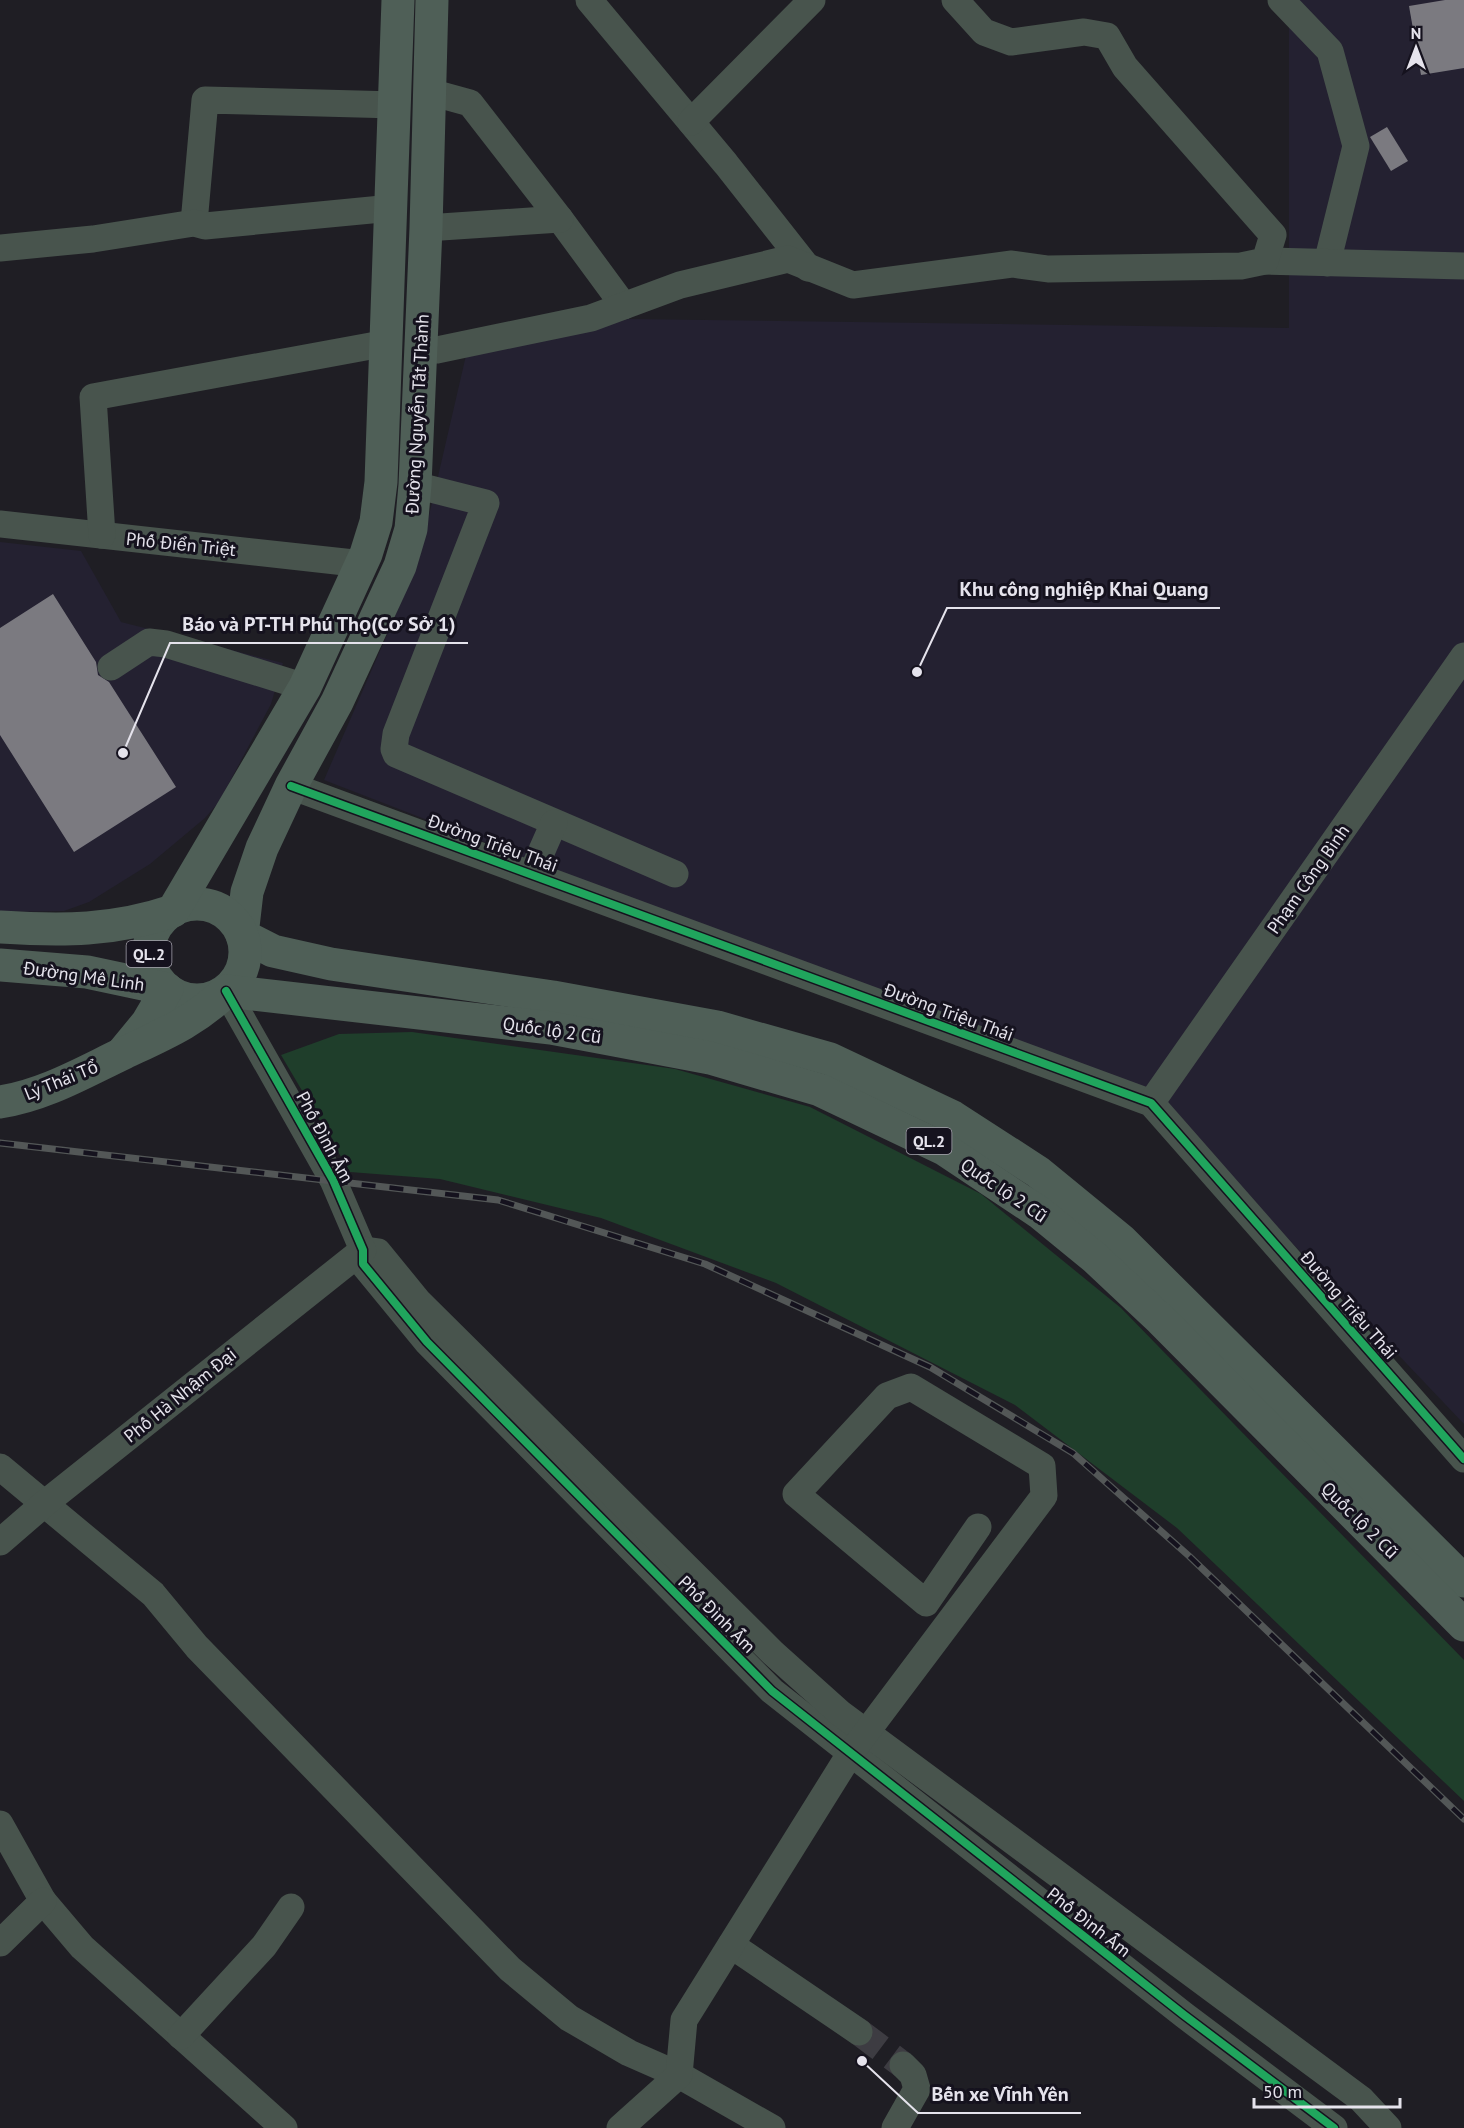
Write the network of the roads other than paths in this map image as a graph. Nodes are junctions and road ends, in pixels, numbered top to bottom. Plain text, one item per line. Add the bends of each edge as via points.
1 (398, 0) edge
2 (432, 0) edge
3 (589, 0) edge
4 (812, 0) edge
5 (955, 0) edge
6 (1281, 0) edge
7 (430, 92) junction
8 (396, 105) junction
9 (691, 122) junction
10 (393, 208) junction
11 (560, 219) junction
12 (194, 223) junction
13 (426, 228) junction
14 (0, 248) edge
15 (1265, 261) junction
16 (1327, 263) junction
17 (1464, 266) edge
18 (808, 268) junction
19 (624, 306) junction
20 (387, 343) junction
21 (421, 351) junction
22 (415, 484) junction
23 (0, 524) edge
24 (102, 535) junction
25 (363, 564) junction
26 (1464, 656) edge
27 (111, 667) dead end
28 (305, 687) junction
29 (291, 786) junction
30 (554, 823) junction
31 (532, 873) junction
32 (675, 874) dead end
33 (173, 911) junction
34 (0, 927) edge
35 (242, 935) junction
36 (0, 965) edge
37 (167, 989) junction
38 (226, 991) junction
39 (121, 1054) junction
40 (0, 1102) edge
41 (1152, 1103) junction
42 (363, 1250) junction
43 (1464, 1459) edge
44 (0, 1467) edge
45 (44, 1504) junction
46 (978, 1527) dead end
47 (0, 1542) edge
48 (1464, 1581) edge
49 (1464, 1625) edge
50 (866, 1732) junction
51 (850, 1754) junction
52 (0, 1824) edge
53 (43, 1901) junction
54 (291, 1907) dead end
55 (0, 1943) edge
56 (731, 1945) junction
57 (859, 2032) tunnel mouth
58 (181, 2036) junction
59 (903, 2065) tunnel mouth
60 (1318, 2067) junction
61 (679, 2075) junction
62 (1296, 2098) junction
63 (761, 2125) edge
64 (1326, 2125) edge
65 (285, 2128) edge
66 (620, 2128) edge
67 (895, 2128) edge
68 (1388, 2128) edge

1 - 8 main road, Đường Nguyễn Tất Thành
2 - 7 main road, Đường Nguyễn Tất Thành
3 - 9 street
4 - 9 street
5 - 15 street via 984,32 1011,42 1084,32 1107,36 1125,67 1273,235
6 - 16 street via 1330,51 1356,146
7 - 11 street via 470,103
7 - 13 main road, Đường Nguyễn Tất Thành
8 - 10 main road, Đường Nguyễn Tất Thành
8 - 12 street via 205,100
9 - 18 street
10 - 12 street via 205,226
10 - 20 main road, Đường Nguyễn Tất Thành
11 - 13 street
11 - 19 street
12 - 14 street
13 - 21 main road, Đường Nguyễn Tất Thành
15 - 16 street
15 - 18 street via 1241,266 1048,269 1012,264 853,285
16 - 17 street
18 - 19 street via 788,260 680,285
19 - 21 street via 591,318
20 - 24 street via 93,397
20 - 25 main road, Đường Nguyễn Tất Thành via 381,482 376,522
21 - 22 main road, Đường Nguyễn Tất Thành
22 - 29 main road, Đường Nguyễn Tất Thành via 411,529 400,566 337,702
22 - 30 street via 486,503 396,734 394,749 401,758
23 - 24 street, Phố Điển Triệt
24 - 25 street, Phố Điển Triệt
25 - 28 main road, Đường Nguyễn Tất Thành
26 - 41 street, Phạm Công Bình
27 - 28 street via 149,642
28 - 33 main road, Đường Nguyễn Tất Thành
29 - 31 street, Đường Triệu Thái
29 - 35 main road, Đường Nguyễn Tất Thành via 247,892
30 - 31 street
30 - 32 street
31 - 41 street, Đường Triệu Thái
33 - 34 main road, QL.2 via 124,926
33 - 35 main road, QL.2 via 189,905 213,907 228,915
33 - 37 main road, QL.2 via 157,927 150,948 153,971
35 - 38 main road via 244,965
35 - 48 main road, Quốc lộ 2 Cũ / QL.2 via 266,949 320,962 553,997 717,1027 830,1059 945,1112 1038,1172 1121,1240
36 - 37 main road, Đường Mê Linh / QL.2 via 87,972
37 - 38 main road, QL.2 via 196,1000
37 - 39 main road, Lý Thái Tổ via 147,1023
38 - 39 main road, Lý Thái Tổ via 184,1025
38 - 42 street, Phố Đình Ấm via 333,1180
38 - 49 main road, Quốc lộ 2 Cũ / QL.2 via 551,1028 710,1058 820,1090 945,1149 1040,1213 1103,1266
39 - 40 main road, Lý Thái Tổ via 47,1090
41 - 43 street, Đường Triệu Thái
42 - 45 street, Phố Hà Nhậm Đại
42 - 50 street, Phố Đình Ấm via 378,1252 418,1301 773,1653
42 - 51 street, Phố Đình Ấm via 363,1264 427,1342 772,1691
44 - 45 street
45 - 47 street, Phố Hà Nhậm Đại
45 - 61 street via 153,1594 197,1647 510,1969 569,2018 628,2053
46 - 50 street via 926,1603 796,1494 887,1396 911,1387 1042,1466 1044,1496
50 - 51 street
50 - 60 street, Phố Đình Ấm
51 - 56 street
51 - 62 street, Phố Đình Ấm
52 - 53 street
53 - 55 street
53 - 58 street via 82,1947
54 - 58 street via 264,1946
56 - 57 street
56 - 61 street via 684,2020
58 - 65 street
59 - 67 street via 913,2075 917,2089
60 - 62 street
60 - 68 street, Phố Đình Ấm via 1361,2098
61 - 63 street
61 - 66 street
62 - 64 street, Phố Đình Ấm

